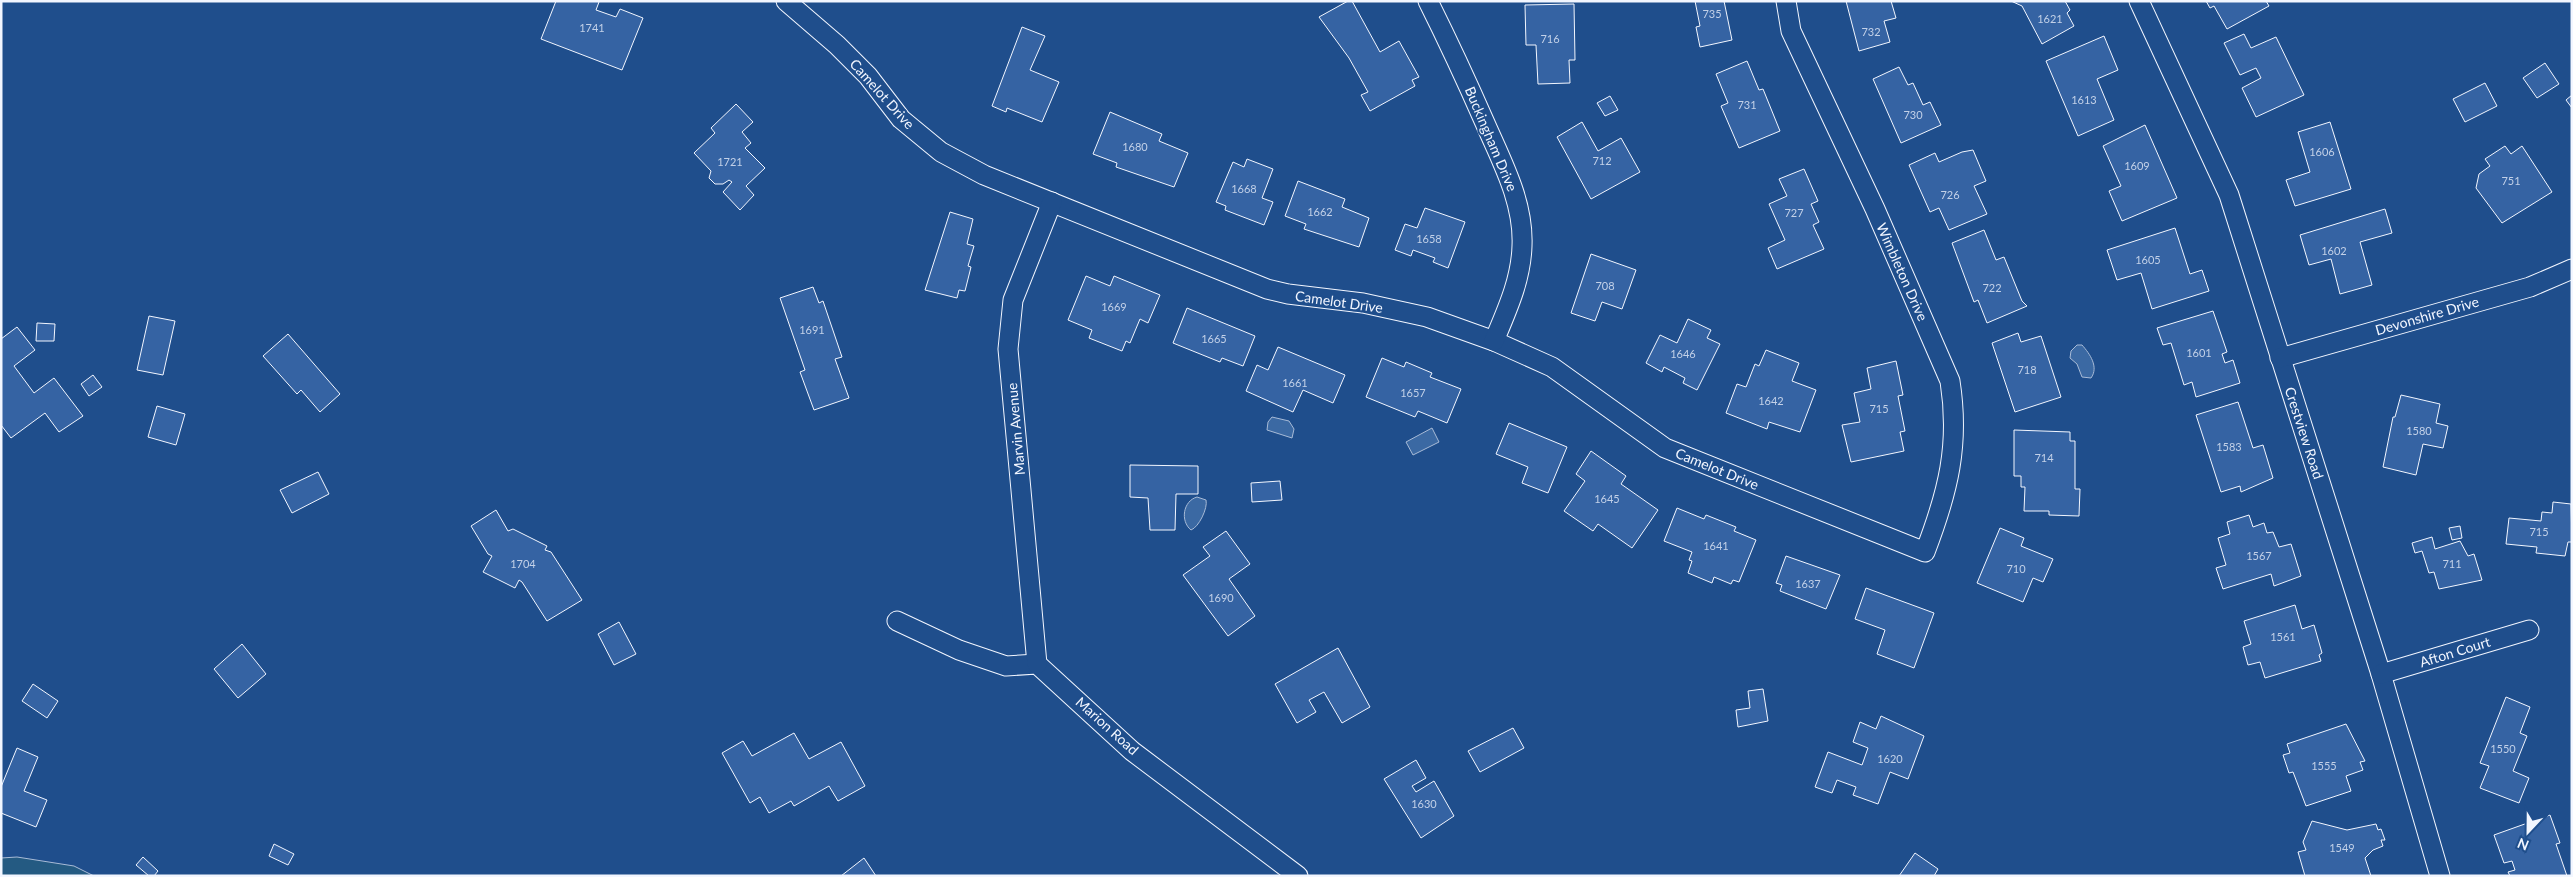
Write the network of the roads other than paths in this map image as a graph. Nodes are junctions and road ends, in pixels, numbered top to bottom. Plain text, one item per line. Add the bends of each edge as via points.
1 (786, 1) edge
2 (1428, 1) edge
3 (1786, 1) edge
4 (2139, 1) edge
5 (1052, 202) junction
6 (2572, 269) edge
7 (1494, 341) junction
8 (2280, 358) junction
9 (1925, 552) joint
10 (897, 621) dead end
11 (2530, 630) dead end
12 (1037, 664) junction
13 (2381, 674) junction
14 (1298, 876) edge
15 (2440, 876) edge

1 - 5 street, Camelot Drive via 868,76 901,119 941,152 984,175
2 - 7 street, Buckingham Drive via 1511,181 1520,213 1522,246 1515,290
3 - 9 street, Wimbleton Drive via 1791,31 1950,381 1955,411 1953,454 1944,503
4 - 8 street, Crestview Road via 2229,195
5 - 7 street, Camelot Drive via 1267,289 1427,317
5 - 12 street, Marvin Avenue via 1013,300 1008,349
6 - 8 street, Devonshire Drive via 2530,287
7 - 9 street, Camelot Drive via 1552,367 1664,448
8 - 13 street, Crestview Road
10 - 12 street via 959,650 1006,666
11 - 13 street, Afton Court
12 - 14 street, Marion Road via 1132,751
13 - 15 street, Crestview Road

